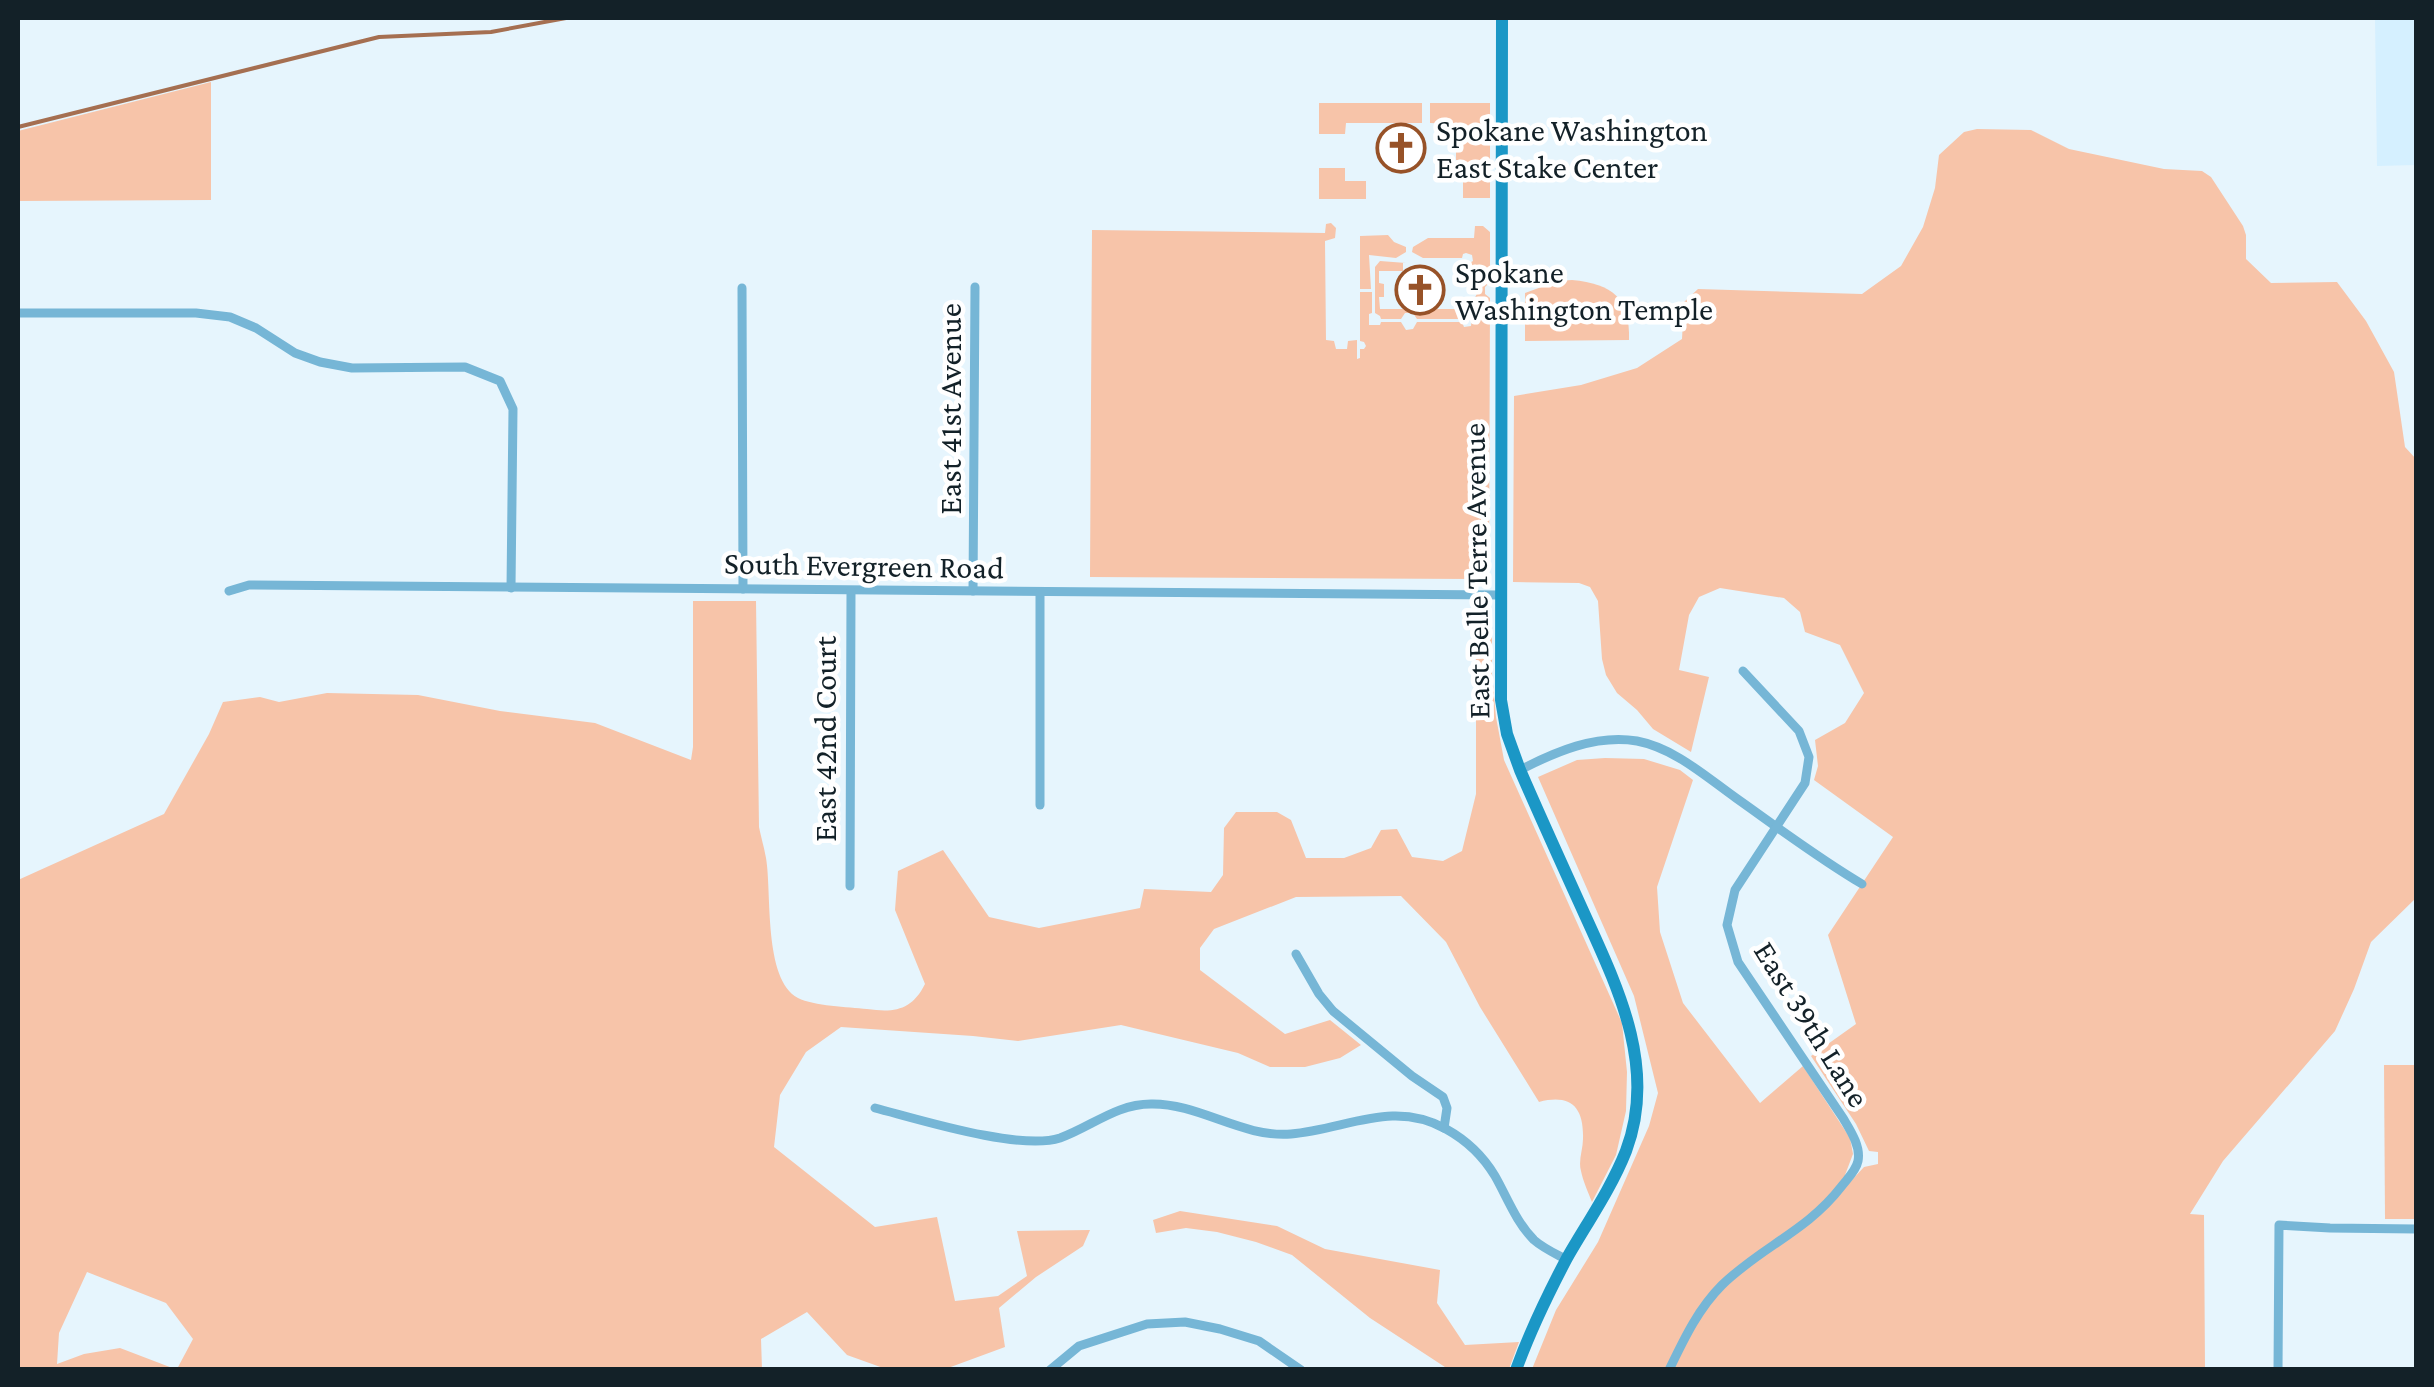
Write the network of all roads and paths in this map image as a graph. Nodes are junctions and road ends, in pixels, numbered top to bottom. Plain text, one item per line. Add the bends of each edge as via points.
1 (1502, 18) edge
2 (976, 287) dead end
3 (742, 288) dead end
4 (18, 313) edge
5 (511, 588) junction
6 (743, 589) junction
7 (228, 591) dead end
8 (851, 591) junction
9 (973, 591) junction
10 (1040, 592) junction
11 (1500, 596) junction
12 (1744, 671) dead end
13 (1520, 770) junction
14 (1040, 805) dead end
15 (1776, 826) junction
16 (1862, 884) dead end
17 (850, 886) dead end
18 (1296, 954) dead end
19 (874, 1108) dead end
20 (1444, 1128) junction
21 (2416, 1228) edge
22 (1567, 1260) junction
23 (1050, 1370) edge
24 (1301, 1370) edge
25 (1516, 1370) edge
26 (1668, 1370) edge
27 (2278, 1370) edge

1 - 11 street, East Belle Terre Avenue
2 - 9 street, East 41st Avenue
3 - 6 street
4 - 5 street via 230,317 320,362 464,367 500,381 513,409
5 - 6 street, South Evergreen Road
5 - 7 street, South Evergreen Road via 249,584
6 - 8 street, South Evergreen Road
8 - 9 street, South Evergreen Road
8 - 17 street, East 42nd Court
9 - 10 street, South Evergreen Road
10 - 11 street, South Evergreen Road
10 - 14 street
11 - 13 street, East Belle Terre Avenue via 1501,700
12 - 15 street, East 39th Lane via 1799,731 1809,757 1805,783
13 - 15 street via 1593,741 1636,741 1676,756
13 - 22 street, East Belle Terre Avenue via 1622,999 1635,1050 1637,1101 1627,1148
15 - 16 street
15 - 26 street, East 39th Lane via 1735,890 1727,925 1738,962 1843,1118 1859,1159 1819,1213 1747,1263 1704,1304
18 - 20 street via 1334,1010 1442,1097
19 - 20 street via 1041,1142 1129,1106 1168,1105 1287,1134 1388,1116
20 - 22 street via 1493,1173 1535,1241
21 - 27 street via 2279,1226
22 - 25 street, East Belle Terre Avenue
23 - 24 street via 1079,1346 1147,1324 1185,1322 1260,1341

